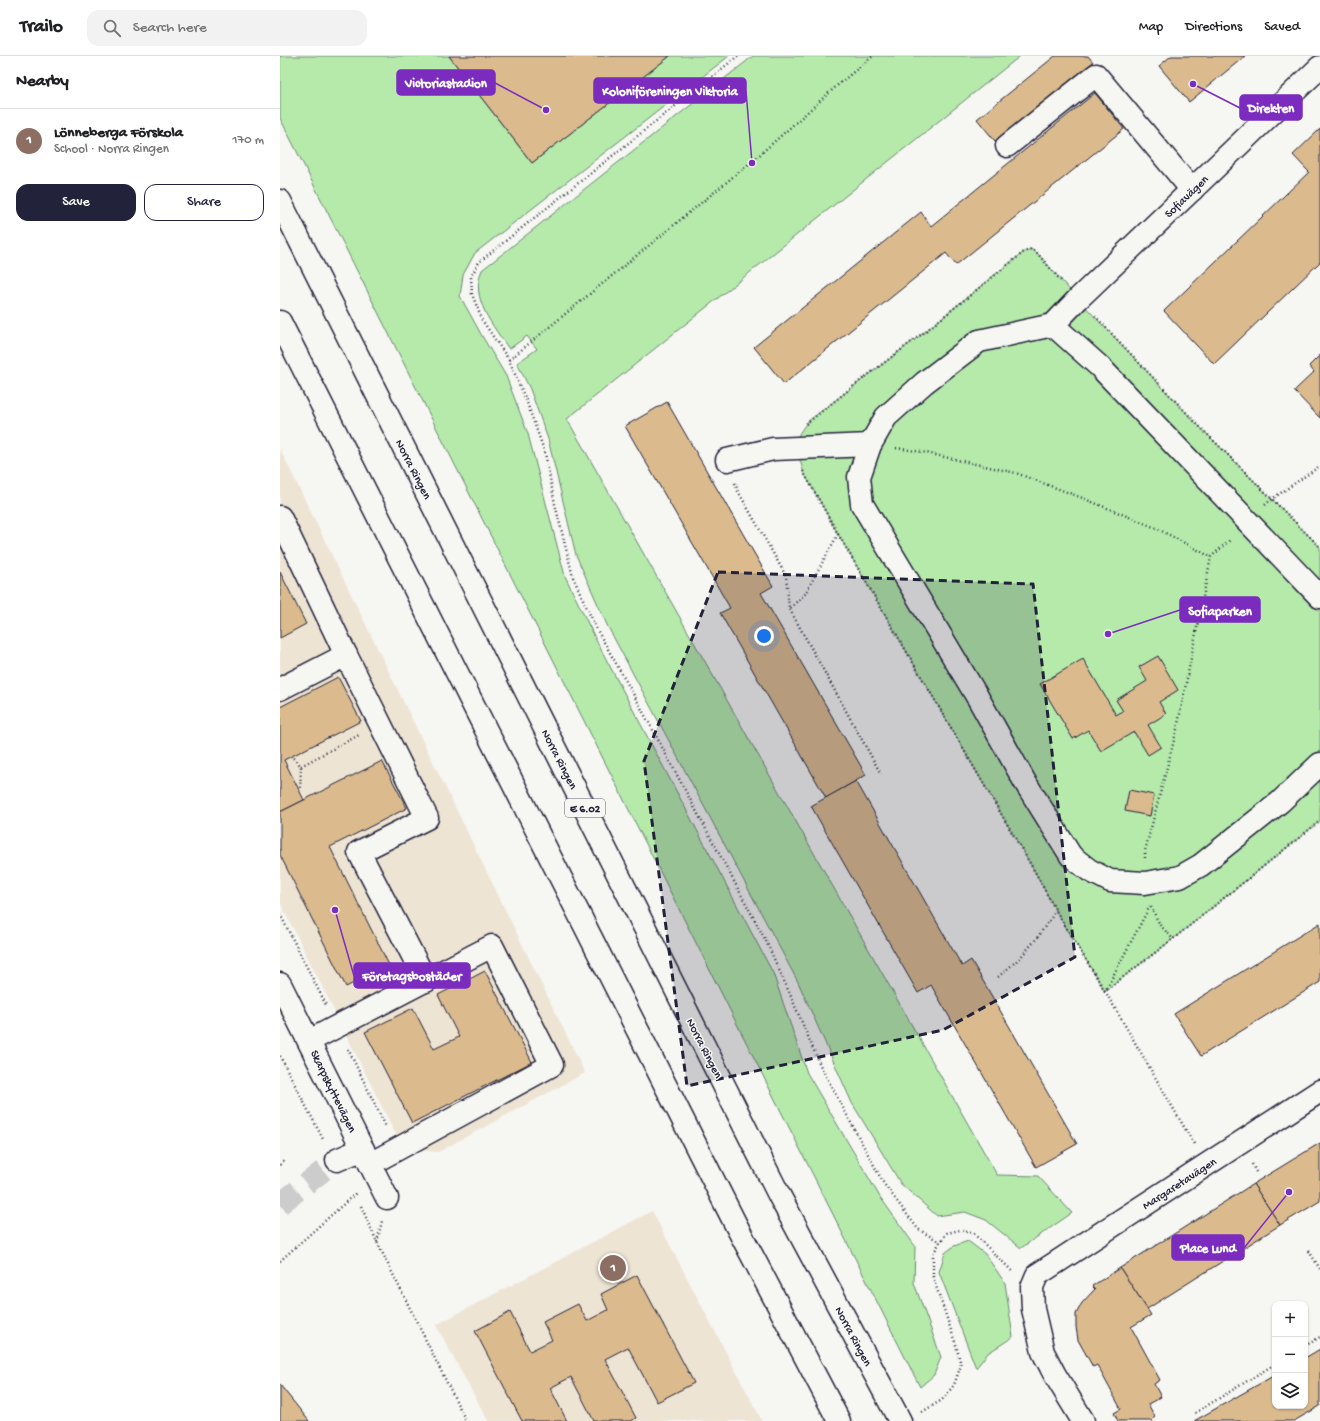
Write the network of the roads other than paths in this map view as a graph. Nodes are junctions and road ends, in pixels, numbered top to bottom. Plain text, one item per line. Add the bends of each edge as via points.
1 (1320, 68) edge
2 (1006, 146) dead end
3 (1192, 190) junction
4 (280, 200) edge
5 (280, 322) edge
6 (1053, 325) junction
7 (870, 445) junction
8 (727, 460) road end
9 (280, 517) edge
10 (1320, 597) edge
11 (346, 655) junction
12 (280, 689) edge
13 (1320, 764) edge
14 (426, 980) junction
15 (280, 984) edge
16 (309, 1041) junction
17 (1320, 1091) edge
18 (366, 1157) junction
19 (337, 1160) tunnel mouth
20 (388, 1198) dead end
21 (908, 1418) edge
22 (838, 1421) edge
23 (1083, 1421) edge

1 - 3 main road, Sofiavägen
2 - 3 main road via 1096,75
3 - 6 main road, Sofiavägen
4 - 21 main road, Norra Ringen / E 6.02 via 779,1195
5 - 22 main road
6 - 7 main road via 978,341 924,383 886,417
6 - 10 main road via 1100,367
7 - 8 main road via 773,449
7 - 13 main road via 859,477 862,504 978,698 1029,789 1071,856 1089,870 1110,881 1145,883 1180,877 1201,865 1280,802
9 - 11 main road
11 - 12 main road
11 - 14 main road via 427,818 359,852
14 - 16 main road
14 - 18 main road via 492,946 552,1065
15 - 16 main road, Skarpskyttevägen
16 - 18 main road, Skarpskyttevägen
17 - 23 main road, Margaretavägen via 1037,1275 1032,1287 1033,1309 1043,1352
18 - 19 main road
18 - 20 main road, Skarpskyttevägen

